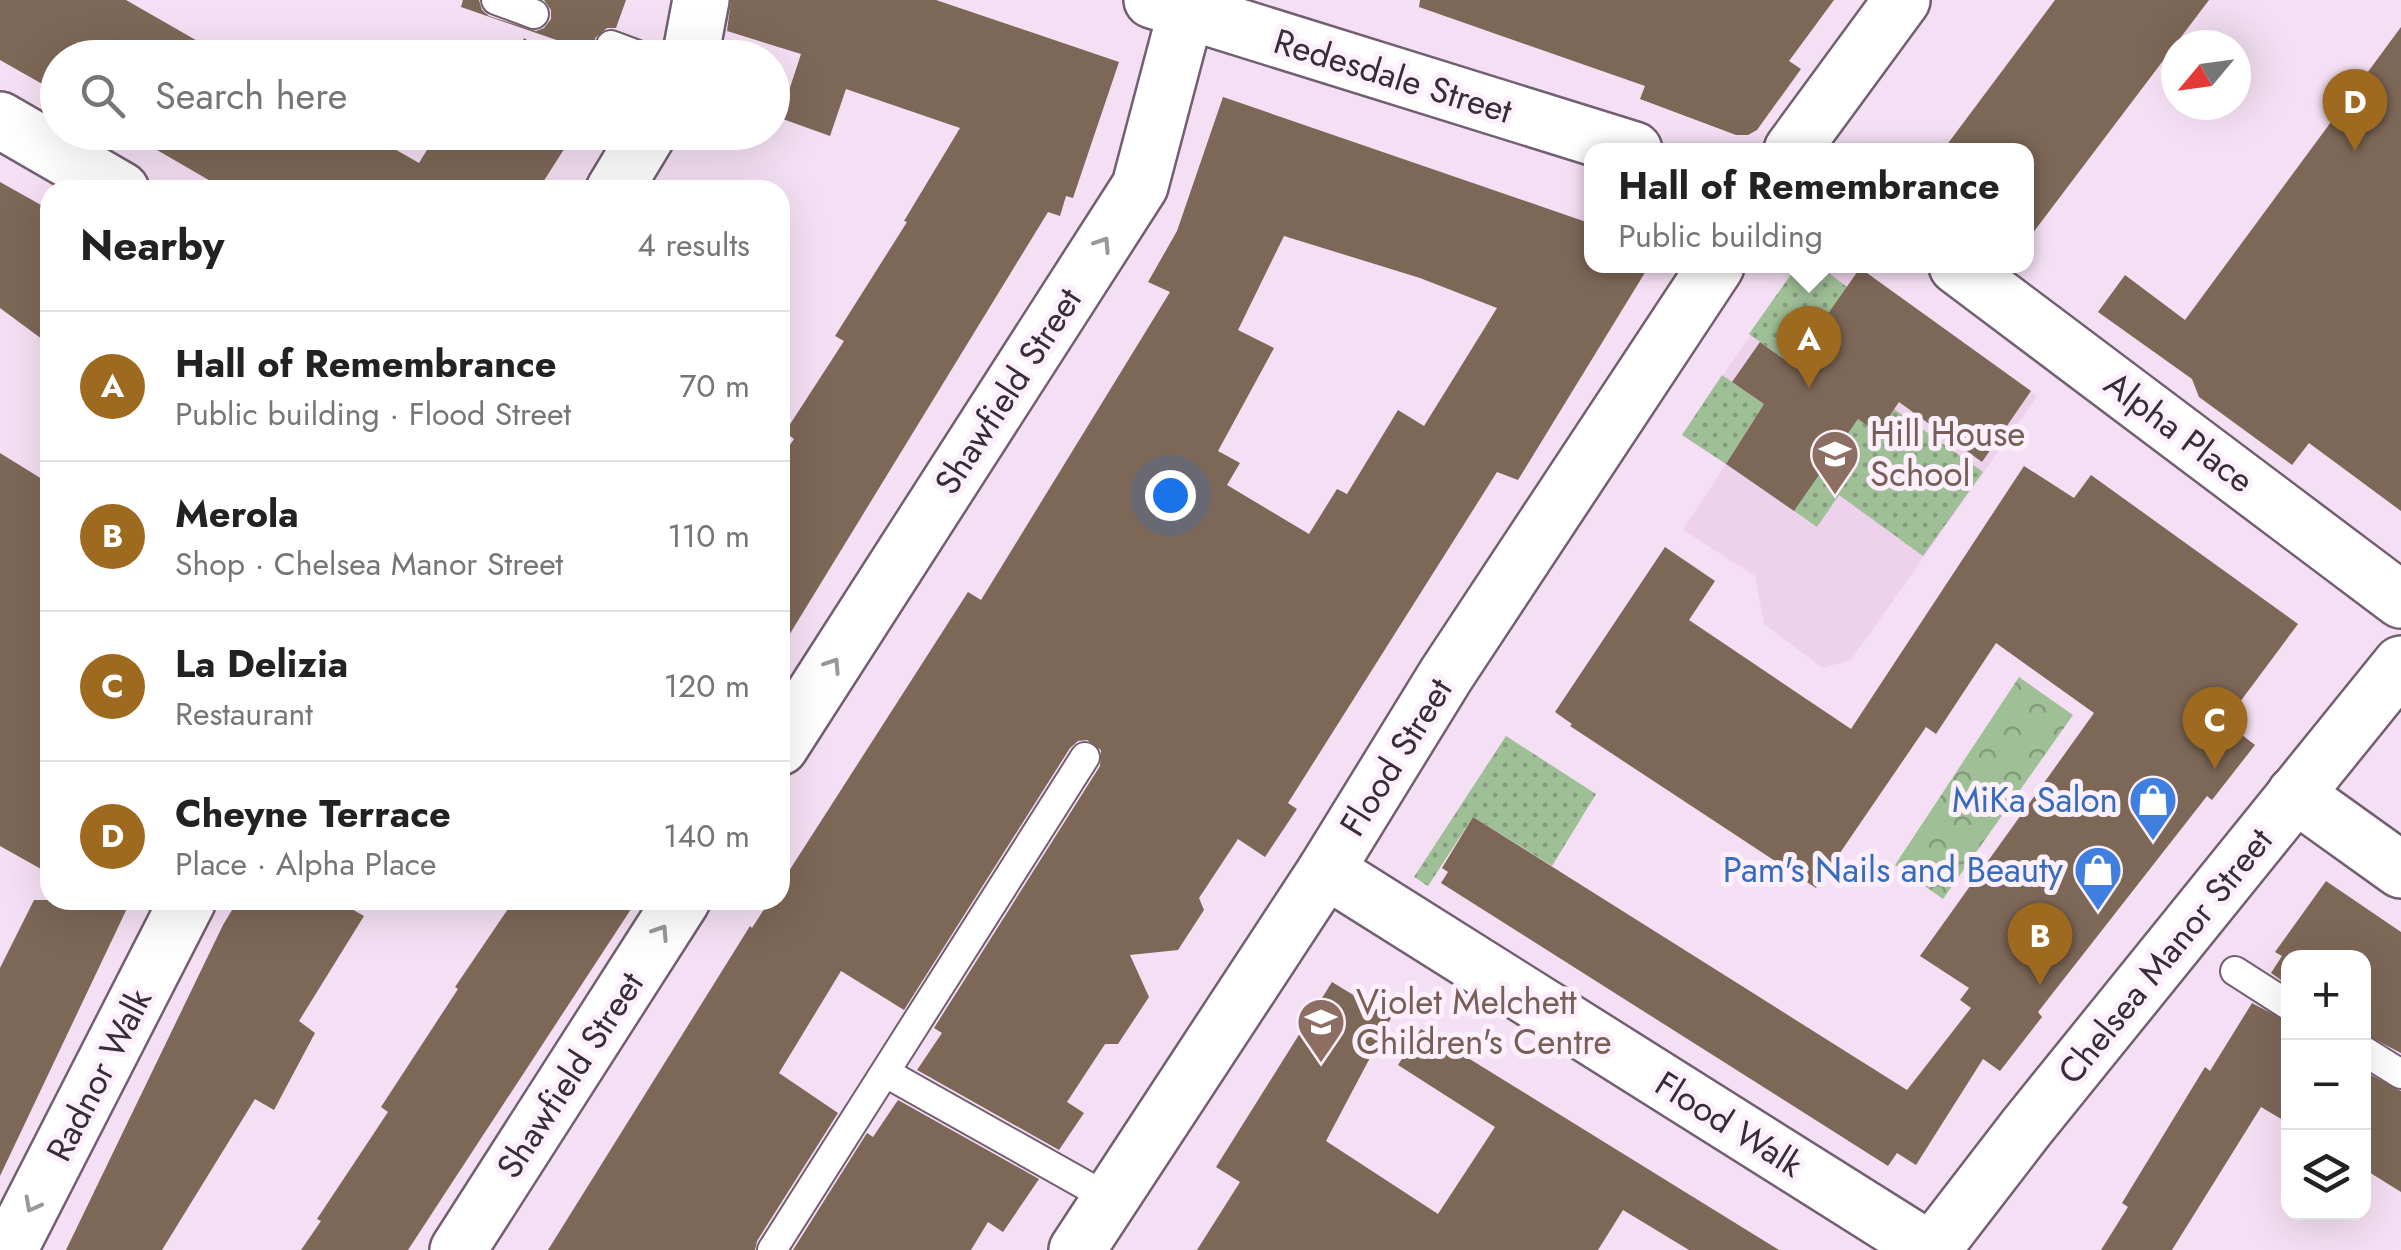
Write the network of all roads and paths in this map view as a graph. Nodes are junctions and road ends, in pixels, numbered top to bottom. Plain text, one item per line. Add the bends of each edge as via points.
1 (496, 0) edge
2 (701, 0) edge
3 (1902, 0) edge
4 (1169, 6) edge
5 (534, 14) dead end
6 (693, 40) edge
7 (0, 120) edge
8 (40, 143) edge
9 (1611, 143) edge
10 (1801, 143) edge
11 (51, 150) edge
12 (639, 150) edge
13 (103, 180) edge
14 (620, 180) edge
15 (1711, 273) edge
16 (1966, 273) edge
17 (2401, 600) edge
18 (2401, 664) edge
19 (790, 731) edge
20 (1084, 757) dead end
21 (2295, 794) junction
22 (1326, 870) junction
23 (2401, 870) edge
24 (183, 910) edge
25 (676, 910) edge
26 (2235, 971) dead end
27 (2281, 1000) edge
28 (2371, 1055) edge
29 (886, 1072) junction
30 (2401, 1074) edge
31 (1110, 1199) junction
32 (9, 1250) edge
33 (458, 1250) edge
34 (772, 1250) edge
35 (1076, 1250) edge
36 (1931, 1250) edge

1 - 5 lane
2 - 6 street
3 - 10 street
4 - 9 street, Redesdale Street
19 -> 4 street, Shawfield Street via 1140,186
7 - 8 street
11 - 13 street
12 - 14 street
15 - 22 street, Flood Street
16 - 17 street, Alpha Place
18 - 21 street, Chelsea Manor Street
20 - 29 lane
21 - 23 street
21 - 36 street, Chelsea Manor Street
22 - 31 street, Flood Street
22 - 36 street, Flood Walk
24 -> 32 street, Radnor Walk
33 -> 25 street, Shawfield Street
26 - 27 lane
28 - 30 lane
29 - 31 lane
29 - 34 lane
31 - 35 street, Flood Street

